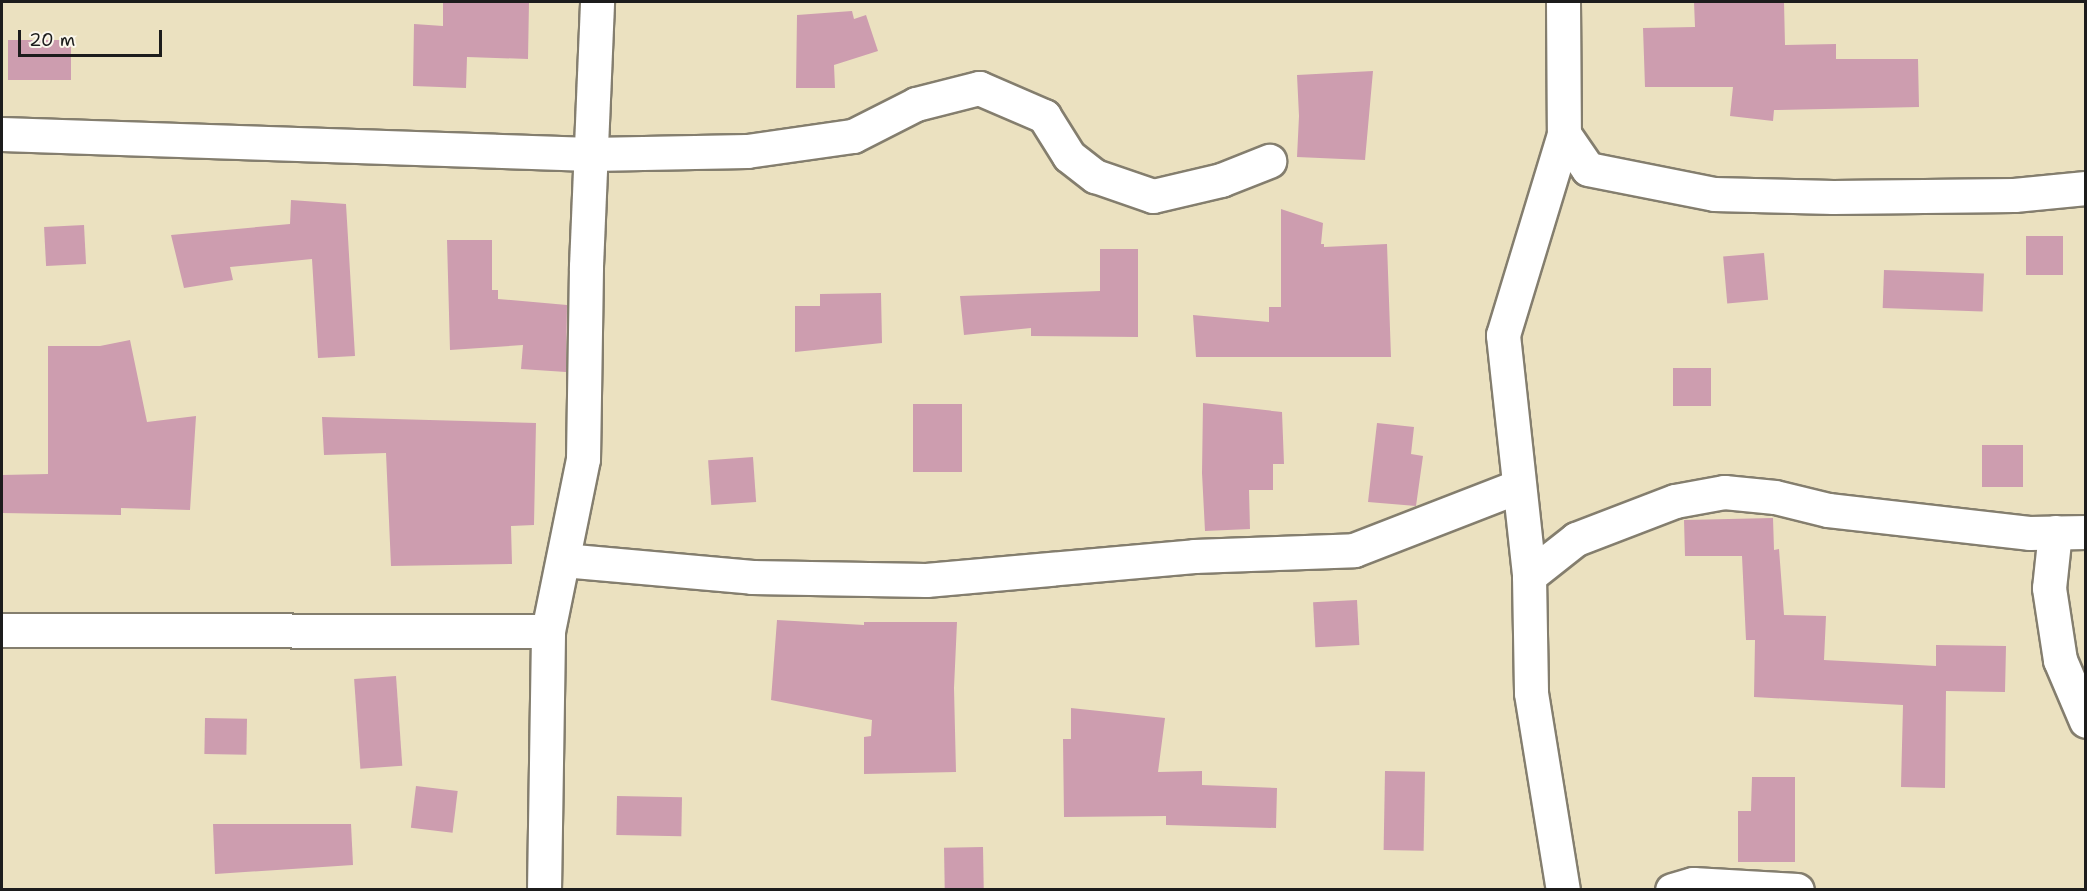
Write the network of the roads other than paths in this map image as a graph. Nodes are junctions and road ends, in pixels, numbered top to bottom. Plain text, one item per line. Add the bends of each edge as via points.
1 (597, 2) edge
2 (1563, 2) edge
3 (2, 134) edge
4 (1564, 134) junction
5 (591, 154) junction
6 (1269, 161) dead end
7 (2085, 188) edge
8 (1519, 486) junction
9 (2070, 532) edge
10 (563, 560) junction
11 (1529, 576) junction
12 (2, 630) edge
13 (548, 631) junction
14 (2085, 721) edge
15 (544, 890) edge
16 (1563, 890) edge
17 (1672, 890) edge
18 (1797, 890) edge

1 - 5 street
2 - 4 street
3 - 5 street
4 - 7 street via 1588,169 1714,194 2014,195
4 - 8 street via 1503,335
5 - 6 street via 747,151 853,136 916,104 979,88 1044,116 1069,156 1095,176 1154,196 1221,180
5 - 10 street via 583,459
8 - 10 street via 1354,550 1194,556 926,580 752,577
8 - 11 street
9 - 11 street via 2029,533 1828,510 1774,497 1724,492 1675,501 1576,539
9 - 14 street via 2049,588 2060,660
10 - 13 street
11 - 16 street via 1531,693
12 - 13 street
13 - 15 street
17 - 18 street via 1693,884

